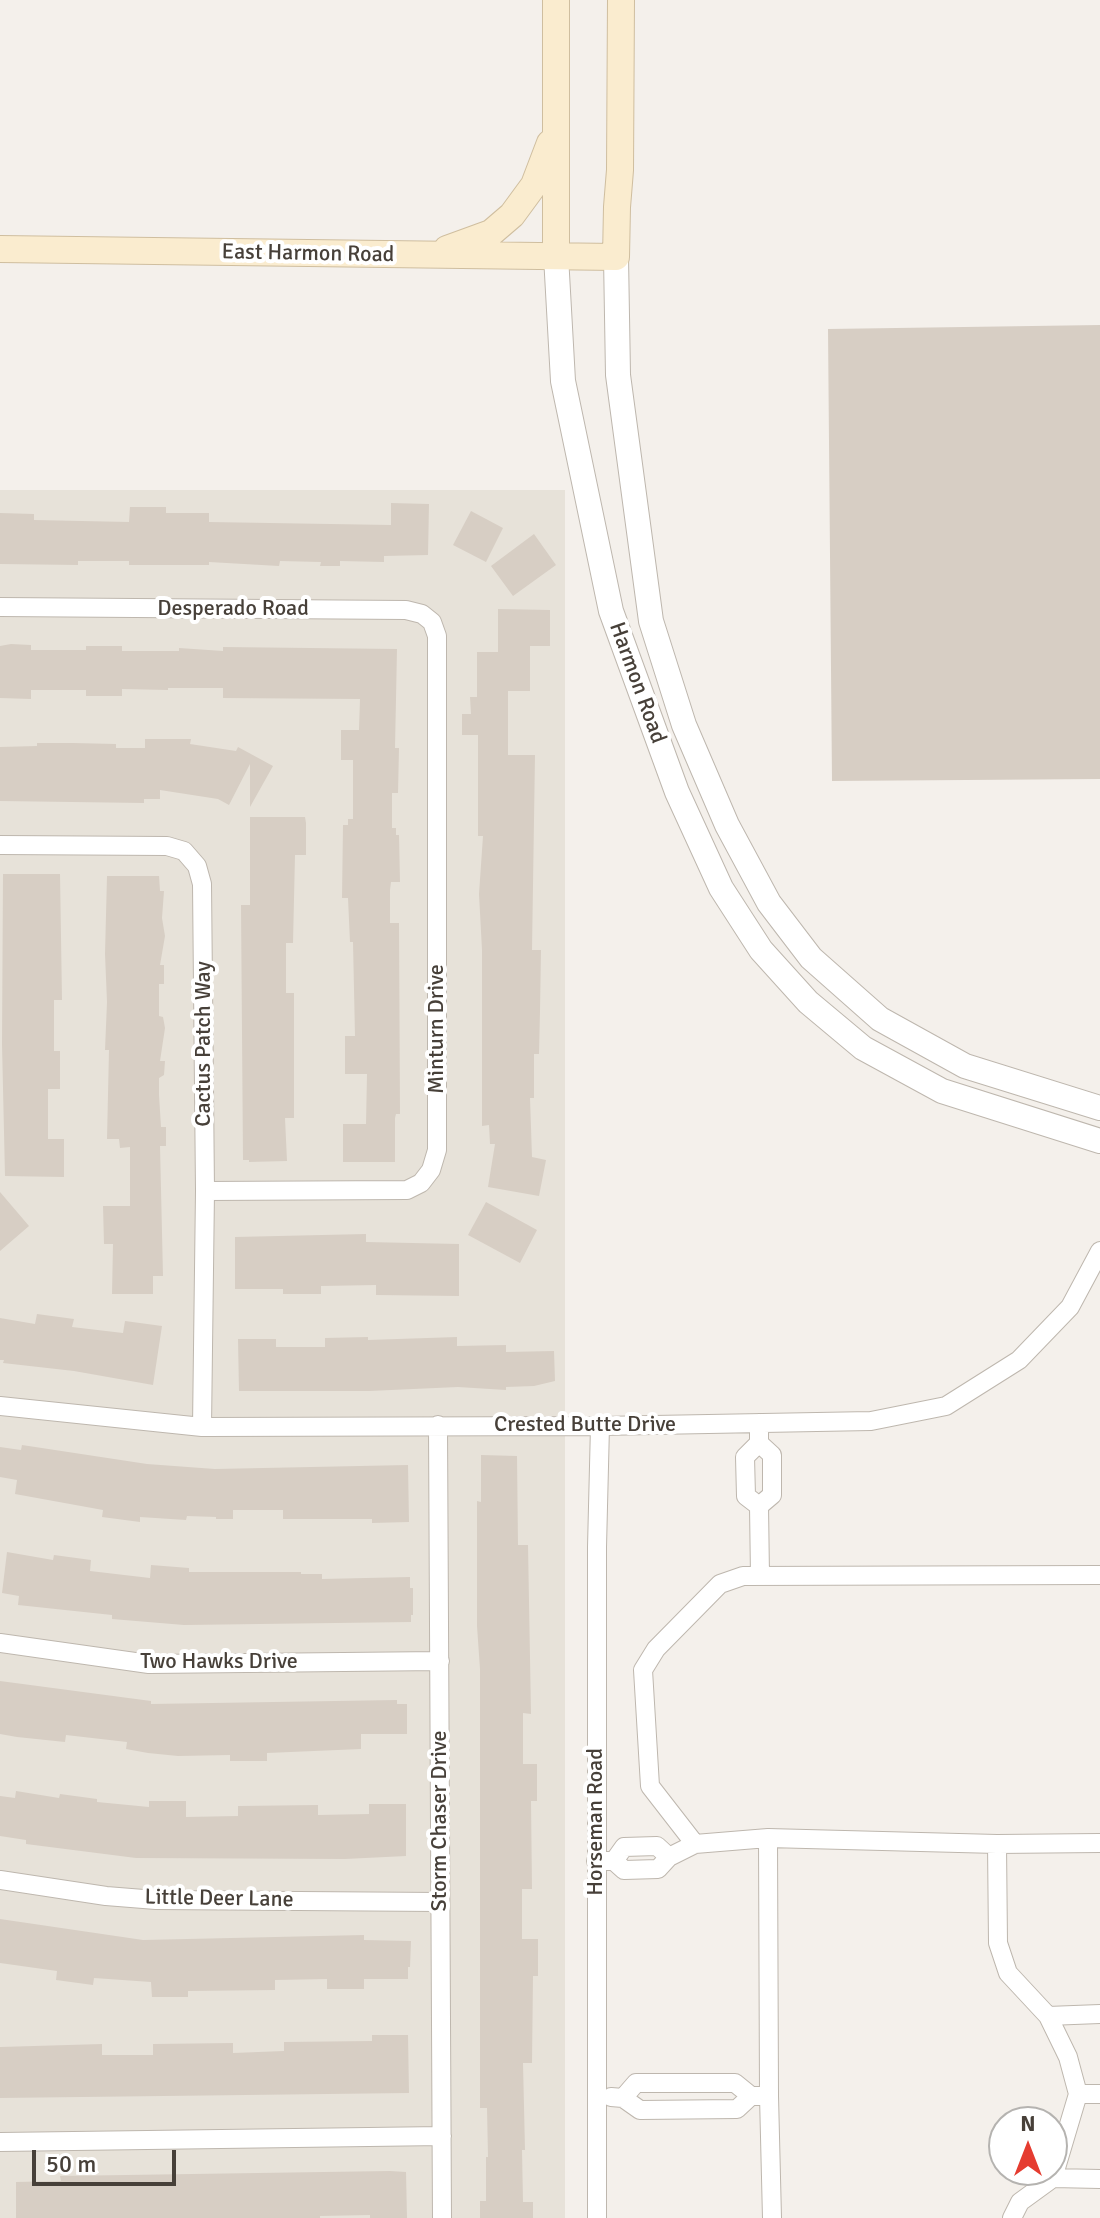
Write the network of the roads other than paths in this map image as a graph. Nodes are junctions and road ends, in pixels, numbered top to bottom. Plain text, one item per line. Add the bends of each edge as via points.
1 (556, 0) edge
2 (621, 0) edge
3 (556, 128) junction
4 (0, 249) edge
5 (430, 256) junction
6 (556, 256) junction
7 (616, 257) junction
8 (0, 607) edge
9 (437, 653) joint
10 (0, 845) edge
11 (1100, 1108) edge
12 (1100, 1141) edge
13 (205, 1191) junction
14 (1100, 1251) edge
15 (0, 1406) edge
16 (759, 1423) junction
17 (438, 1425) junction
18 (600, 1426) junction
19 (202, 1427) junction
20 (759, 1443) junction
21 (759, 1506) junction
22 (1100, 1575) edge
23 (760, 1576) junction
24 (0, 1643) edge
25 (440, 1661) junction
26 (768, 1838) junction
27 (1100, 1843) edge
28 (695, 1844) junction
29 (997, 1844) junction
30 (605, 1861) junction
31 (0, 1880) edge
32 (440, 1902) junction
33 (1100, 2014) edge
34 (1048, 2016) junction
35 (1078, 2094) junction
36 (1100, 2094) edge
37 (760, 2096) junction
38 (596, 2097) junction
39 (623, 2098) junction
40 (1068, 2128) edge
41 (442, 2136) junction
42 (0, 2142) edge
43 (1068, 2178) edge
44 (1100, 2179) edge
45 (1042, 2186) edge
46 (442, 2218) edge
47 (597, 2218) edge
48 (772, 2218) edge
49 (1012, 2218) edge

1 - 3 main road, Harmon Road
2 - 7 main road, Harmon Road
3 - 5 main road via 534,185 512,215 491,233
3 - 6 main road, Harmon Road
4 - 5 main road, East Harmon Road
5 - 6 main road, East Harmon Road
6 - 7 main road, East Harmon Road
6 - 12 street, Harmon Road via 563,381 611,611 677,792 721,888 761,950 808,1002 863,1048 942,1091
7 - 11 street, Harmon Road via 618,375 651,621 684,725 727,825 769,903 811,958 880,1019 965,1066
8 - 9 street, Desperado Road via 406,610 432,622
9 - 13 street, Minturn Drive via 437,1150 431,1170 407,1190
10 - 13 street, Cactus Patch Way via 167,846 184,851 197,866 202,884
13 - 19 street, Cactus Patch Way
14 - 16 street, Crested Butte Drive via 1070,1307 1019,1360 946,1406 871,1421
15 - 19 street, Crested Butte Drive
16 - 18 street, Crested Butte Drive
16 - 20 street
17 - 18 street, Crested Butte Drive
17 - 19 street, Crested Butte Drive
17 - 25 street, Storm Chaser Drive
18 - 30 street, Horseman Road via 597,1547
20 - 21 street via 772,1455 772,1495
20 - 21 street via 745,1457 746,1496
21 - 23 street
22 - 23 street
23 - 28 street via 720,1584 656,1649 643,1670 650,1786
24 - 25 street, Two Hawks Drive via 149,1664
25 - 32 street, Storm Chaser Drive
26 - 28 street
26 - 29 street
26 - 37 street
27 - 29 street
28 - 30 street via 658,1869 624,1870
29 - 34 street via 998,1943 1008,1973
30 - 38 street, Horseman Road
31 - 32 street, Little Deer Lane via 156,1900
32 - 41 street, Storm Chaser Drive
33 - 34 street
34 - 35 street
35 - 36 street
35 - 40 street
37 - 39 street via 737,2109 640,2110
37 - 39 street via 735,2083 636,2083
37 - 48 street
38 - 39 street
38 - 47 street, Horseman Road
41 - 42 street
41 - 46 street, Storm Chaser Drive
43 - 44 street
45 - 49 street via 1020,2202

